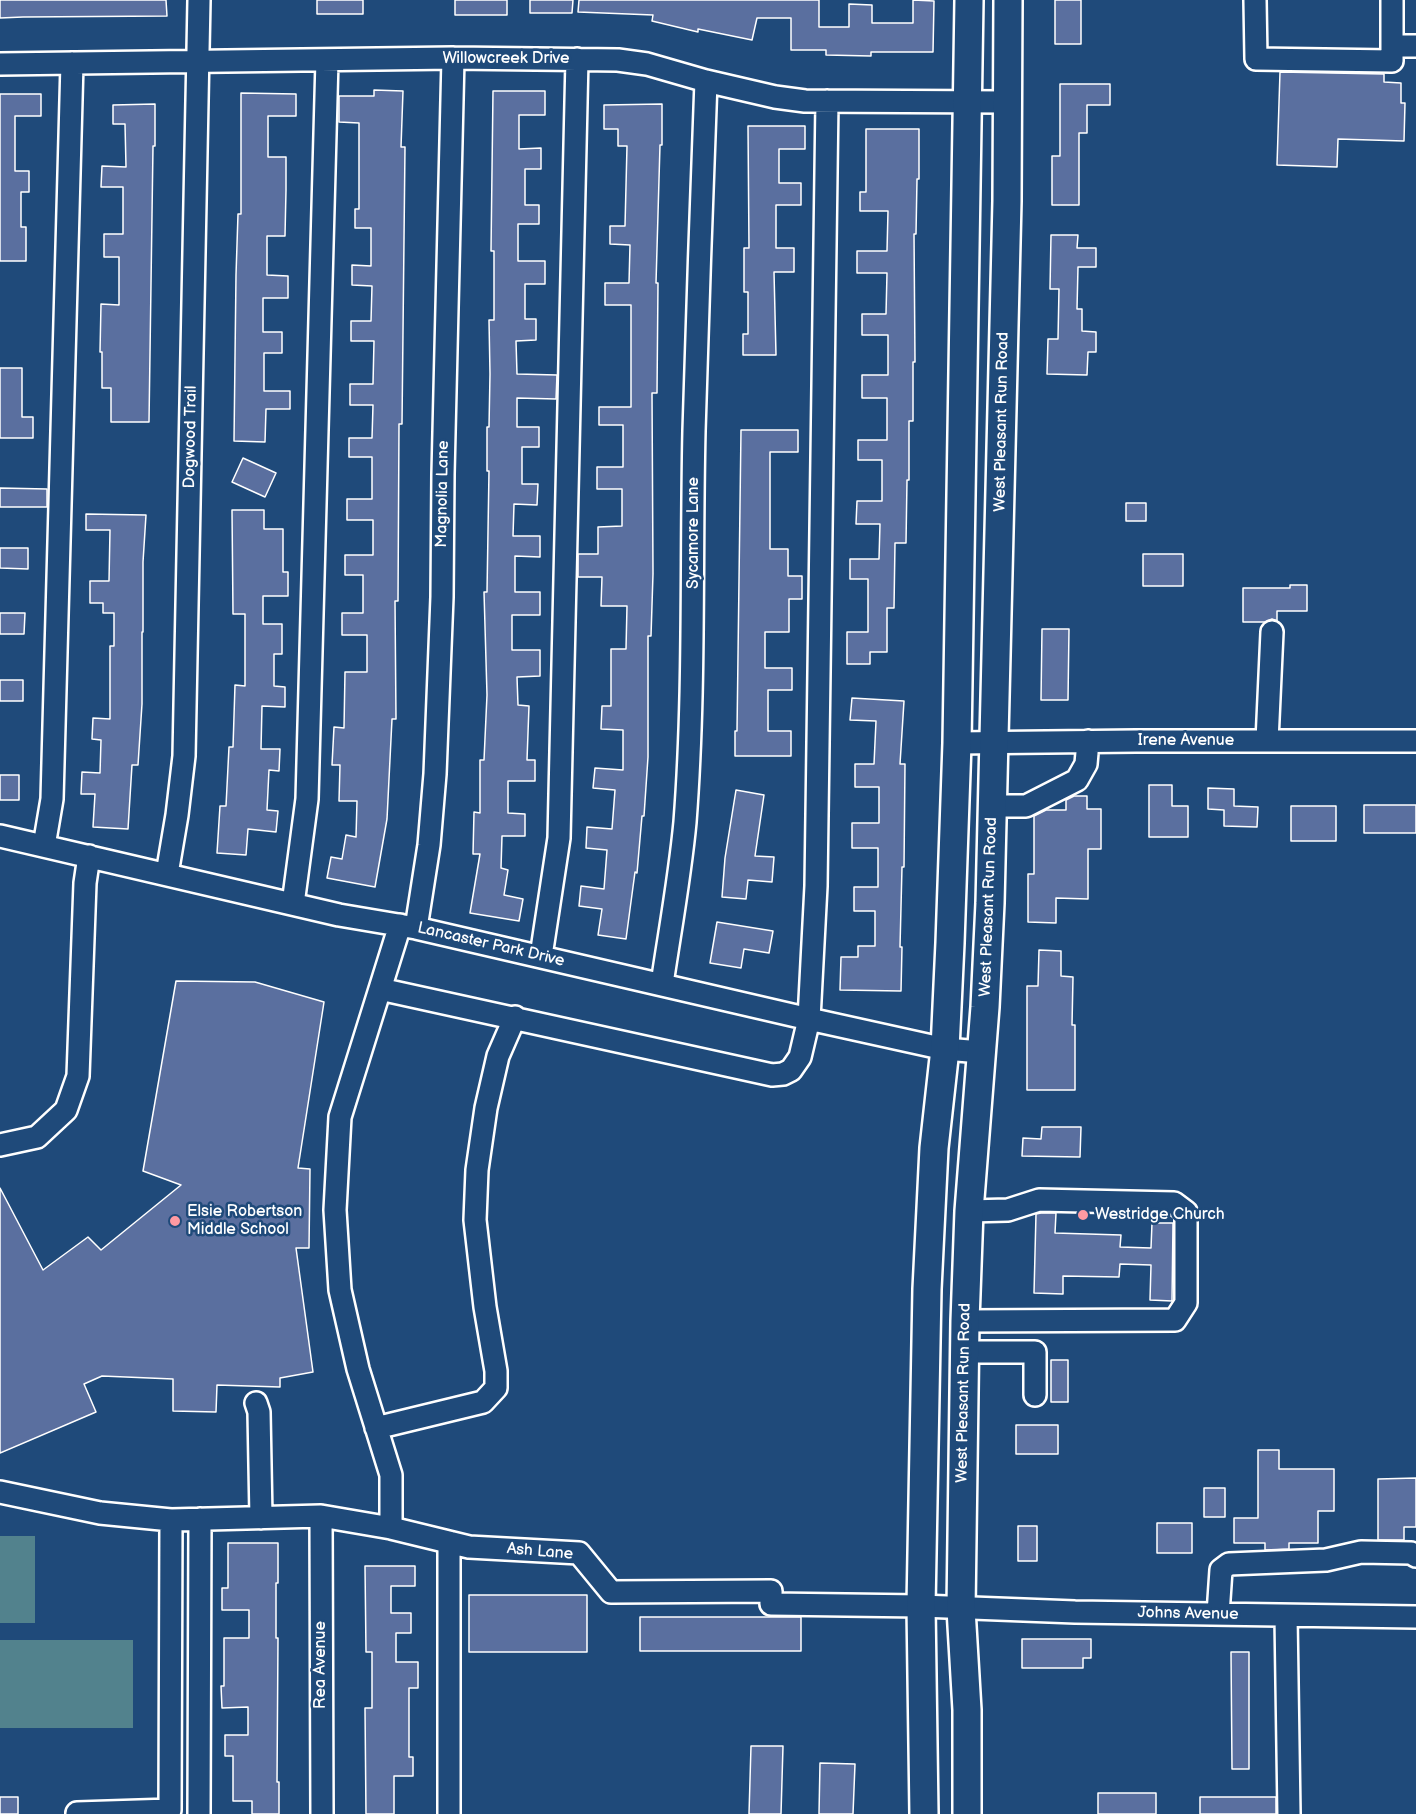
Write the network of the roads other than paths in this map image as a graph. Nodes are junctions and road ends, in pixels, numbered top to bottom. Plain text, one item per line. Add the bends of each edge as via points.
1 (199, 0) edge
2 (969, 0) edge
3 (1008, 0) edge
4 (1255, 0) edge
5 (1392, 0) edge
6 (1392, 46) junction
7 (1416, 46) edge
8 (453, 58) junction
9 (577, 59) junction
10 (327, 60) junction
11 (199, 61) junction
12 (72, 63) junction
13 (0, 64) edge
14 (706, 81) junction
15 (827, 101) junction
16 (967, 101) junction
17 (1007, 102) junction
18 (1272, 632) dead end
19 (1088, 741) junction
20 (1268, 741) junction
21 (1416, 741) edge
22 (994, 742) junction
23 (957, 743) junction
24 (992, 806) junction
25 (0, 836) edge
26 (44, 846) junction
27 (89, 856) junction
28 (166, 874) junction
29 (293, 904) junction
30 (408, 926) junction
31 (541, 956) junction
32 (662, 984) junction
33 (380, 989) junction
34 (515, 1017) junction
35 (809, 1019) junction
36 (945, 1049) junction
37 (981, 1052) junction
38 (0, 1145) edge
39 (969, 1211) junction
40 (926, 1319) junction
41 (965, 1321) junction
42 (965, 1352) junction
43 (1035, 1395) dead end
44 (256, 1403) dead end
45 (376, 1428) junction
46 (0, 1492) edge
47 (321, 1516) junction
48 (261, 1518) junction
49 (200, 1519) junction
50 (171, 1520) junction
51 (391, 1528) junction
52 (449, 1542) junction
53 (1416, 1557) edge
54 (921, 1606) junction
55 (961, 1609) junction
56 (1218, 1614) junction
57 (1286, 1616) junction
58 (1416, 1617) edge
59 (922, 1709) junction
60 (967, 1710) junction
61 (77, 1814) edge
62 (200, 1814) edge
63 (322, 1814) edge
64 (449, 1814) edge
65 (924, 1814) edge
66 (967, 1814) edge
67 (1289, 1814) edge

1 - 11 street, Dogwood Trail
2 - 16 main road
3 - 17 main road, West Pleasant Run Road
4 - 6 street via 1256,59 1392,61
5 - 6 street
6 - 7 street
8 - 9 street, Willowcreek Drive
8 - 10 street, Willowcreek Drive
8 - 30 street, Magnolia Lane via 435,774 429,845
9 - 14 street, Willowcreek Drive via 647,64
9 - 31 street via 559,838
10 - 11 street, Willowcreek Drive
10 - 29 street via 307,799
11 - 12 street, Willowcreek Drive
11 - 28 street, Dogwood Trail via 184,756
12 - 13 street, Willowcreek Drive
12 - 26 street via 52,799
14 - 15 street, Willowcreek Drive via 775,97
14 - 32 street, Sycamore Lane via 688,767 681,854
15 - 16 street, Willowcreek Drive
15 - 35 street via 816,886
16 - 17 street, Willowcreek Drive
16 - 23 main road
17 - 22 main road, West Pleasant Run Road
18 - 20 street
19 - 20 street, Irene Avenue
19 - 22 street, Irene Avenue
19 - 24 street via 1086,764 1077,780 1026,806
20 - 21 street, Irene Avenue
22 - 23 street, Irene Avenue
22 - 24 main road, West Pleasant Run Road
23 - 36 main road
24 - 37 main road, West Pleasant Run Road
25 - 26 street, Lancaster Park Drive
26 - 27 street, Lancaster Park Drive
27 - 28 street, Lancaster Park Drive
27 - 38 street via 78,1076 66,1110 37,1137
28 - 29 street, Lancaster Park Drive
29 - 30 street, Lancaster Park Drive
30 - 31 street, Lancaster Park Drive
30 - 33 street, Magnolia Lane
31 - 32 street, Lancaster Park Drive
32 - 35 street, Lancaster Park Drive
33 - 34 street
33 - 45 street, Magnolia Lane via 340,1118 335,1210 340,1290
34 - 35 street via 772,1075 791,1070 800,1057
34 - 45 street via 498,1056 477,1170 475,1220 496,1388 483,1402
35 - 36 street, Lancaster Park Drive
36 - 37 street, Lancaster Park Drive
36 - 40 main road via 934,1148
37 - 39 main road, West Pleasant Run Road
39 - 41 main road, West Pleasant Run Road
39 - 41 street via 1008,1210 1039,1200 1174,1203 1186,1212 1186,1304 1175,1320
40 - 41 main road
40 - 54 main road
41 - 42 main road, West Pleasant Run Road
42 - 43 street via 1035,1352
42 - 55 main road, West Pleasant Run Road
44 - 48 street
45 - 51 street, Magnolia Lane via 391,1475
46 - 50 street, Ash Lane via 100,1513
47 - 48 street, Ash Lane
47 - 51 street, Ash Lane
47 - 63 street, Rea Avenue
48 - 49 street, Ash Lane
49 - 50 street, Ash Lane
49 - 62 street
50 - 61 street via 170,1810
51 - 52 street, Ash Lane
52 - 54 street, Ash Lane via 579,1553 611,1592 771,1591 771,1604
52 - 64 street
53 - 56 street via 1411,1553 1361,1552 1326,1560 1229,1564 1221,1570
54 - 55 street, Ash Lane
54 - 59 main road
55 - 56 street, Johns Avenue
55 - 60 main road, West Pleasant Run Road
56 - 57 street, Johns Avenue
57 - 58 street, Johns Avenue
57 - 67 street
59 - 60 main road
59 - 65 main road
60 - 66 main road, West Pleasant Run Road

